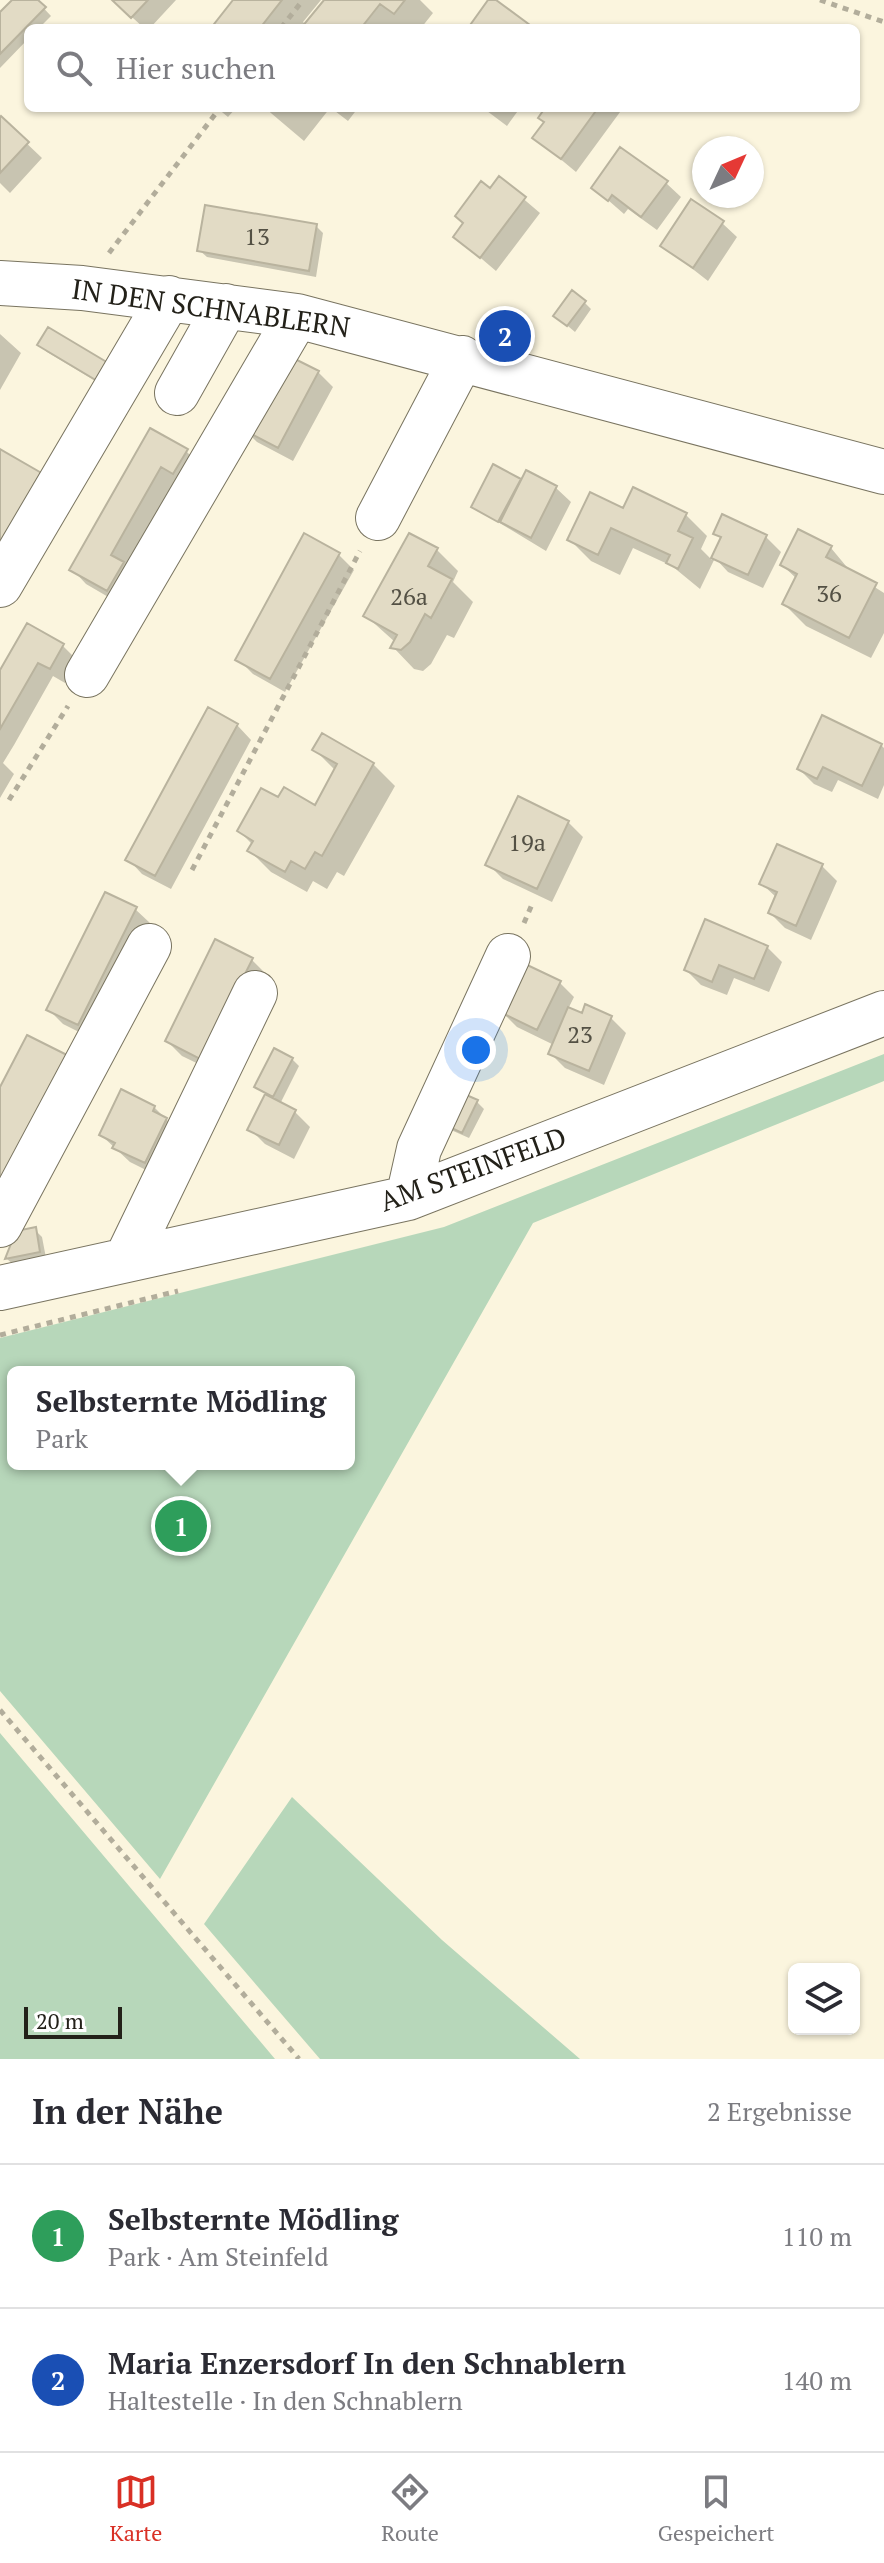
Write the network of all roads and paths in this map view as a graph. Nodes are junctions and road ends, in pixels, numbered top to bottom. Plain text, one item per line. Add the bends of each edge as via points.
1 (303, 0) edge
2 (820, 0) edge
3 (884, 22) edge
4 (284, 24) edge
5 (217, 112) edge
6 (0, 283) edge
7 (82, 288) junction
8 (169, 298) junction
9 (226, 306) junction
10 (297, 316) junction
11 (462, 358) junction
12 (177, 393) dead end
13 (884, 472) edge
14 (378, 518) joint
15 (0, 585) edge
16 (87, 675) joint
17 (9, 800) dead end
18 (192, 870) dead end
19 (149, 946) dead end
20 (508, 956) dead end
21 (255, 993) dead end
22 (884, 1013) edge
23 (408, 1198) junction
24 (0, 1225) edge
25 (126, 1260) junction
26 (0, 1288) edge
27 (0, 1710) edge
28 (299, 2059) edge

1 - 4 path
2 - 3 path
5 - 7 path
6 - 7 street, IN DEN SCHNABLERN
7 - 8 street, IN DEN SCHNABLERN
8 - 9 street, IN DEN SCHNABLERN
8 - 15 street
9 - 10 street, IN DEN SCHNABLERN
9 - 12 street
10 - 11 street, IN DEN SCHNABLERN
10 - 16 street
11 - 13 street, IN DEN SCHNABLERN
11 - 14 street
14 - 18 path
16 - 17 path
19 - 24 street
20 - 23 street via 419,1149
21 - 25 street
22 - 23 street, AM STEINFELD
23 - 25 street, AM STEINFELD
25 - 26 street, AM STEINFELD
27 - 28 path

